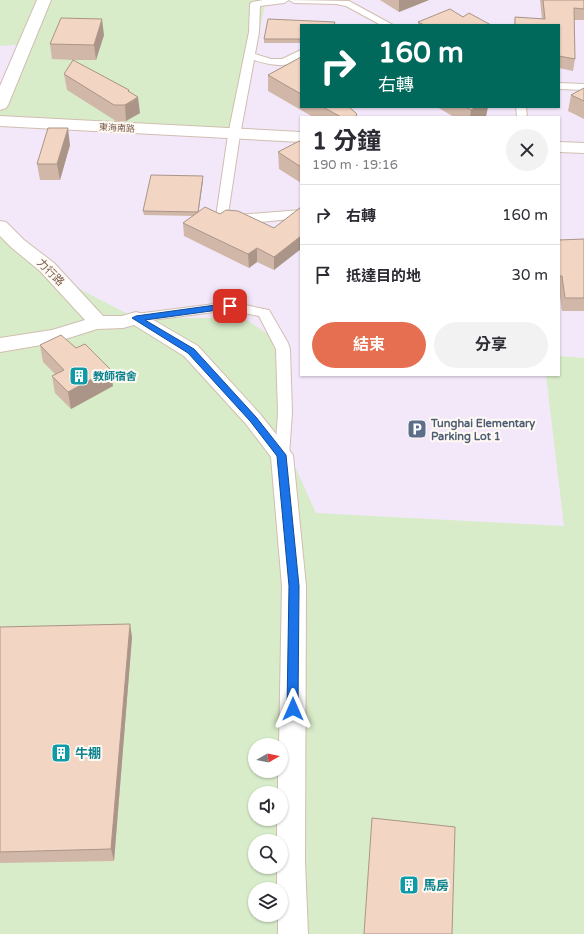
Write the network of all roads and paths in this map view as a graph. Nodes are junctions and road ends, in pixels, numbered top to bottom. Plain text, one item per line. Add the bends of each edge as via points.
1 (44, 0) edge
2 (284, 0) edge
3 (294, 0) edge
4 (255, 2) edge
5 (386, 24) edge
6 (300, 54) edge
7 (250, 56) junction
8 (560, 86) edge
9 (584, 87) edge
10 (0, 105) edge
11 (0, 121) edge
12 (234, 135) junction
13 (300, 137) edge
14 (560, 147) edge
15 (584, 148) edge
16 (300, 214) edge
17 (0, 226) edge
18 (136, 318) junction
19 (96, 323) junction
20 (0, 345) edge
21 (282, 455) junction
22 (293, 934) edge

1 - 10 street
2 - 4 lane
3 - 5 lane via 336,1 349,4
4 - 7 lane
6 - 7 lane via 279,64
7 - 12 lane
8 - 9 lane
11 - 12 street, 東海南路
12 - 13 street, 東海南路
12 - 16 lane via 222,217 237,219
14 - 15 street
17 - 19 street, 力行路 via 47,267
18 - 19 street via 123,322
18 - 21 street via 191,351
18 - 21 lane via 230,306 264,312 282,349 285,413
19 - 20 street via 53,336
21 - 22 street via 294,586 291,862

